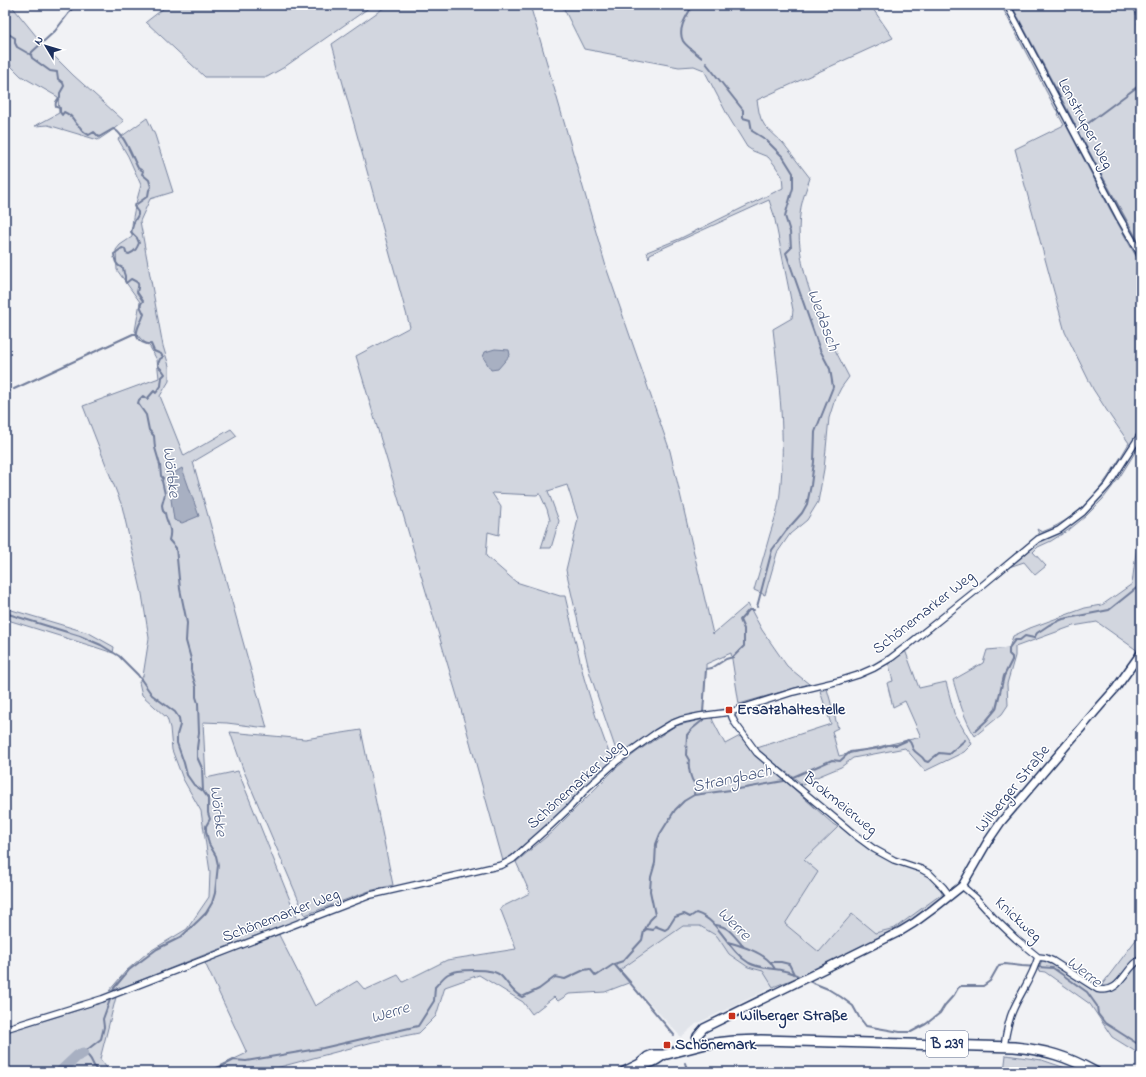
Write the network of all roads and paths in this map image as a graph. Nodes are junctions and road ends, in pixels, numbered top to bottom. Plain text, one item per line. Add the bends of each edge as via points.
1 (1007, 5) edge
2 (1141, 255) edge
3 (1141, 434) edge
4 (1141, 653) edge
5 (731, 712) junction
6 (962, 886) junction
7 (950, 896) junction
8 (1038, 957) junction
9 (1141, 959) edge
10 (5, 1029) edge
11 (1004, 1046) junction
12 (694, 1047) junction
13 (624, 1072) edge
14 (1095, 1072) edge

1 - 2 street, Lenstruper Weg
3 - 5 street, Schönemarker Weg via 1108,486 1083,512 1059,530 1038,539 891,658 858,675
4 - 6 street, Wilberger Straße via 1116,688 1001,822
5 - 7 street, Brokmeierweg via 735,723 757,753 855,835 894,860 930,874
5 - 10 street, Schönemarker Weg via 681,720 656,733 617,761 549,828 513,860 502,865 371,895 108,997
6 - 7 street, Wilberger Straße
6 - 8 street, Knickweg
7 - 12 street, Wilberger Straße via 902,931 704,1028 697,1036
8 - 9 street via 1053,961 1104,991 1116,986
8 - 11 street, Knickweg via 1013,1010
11 - 12 main road, B 239 via 734,1041
11 - 14 main road, B 239 via 1057,1054
12 - 13 main road, B 239 via 653,1055

